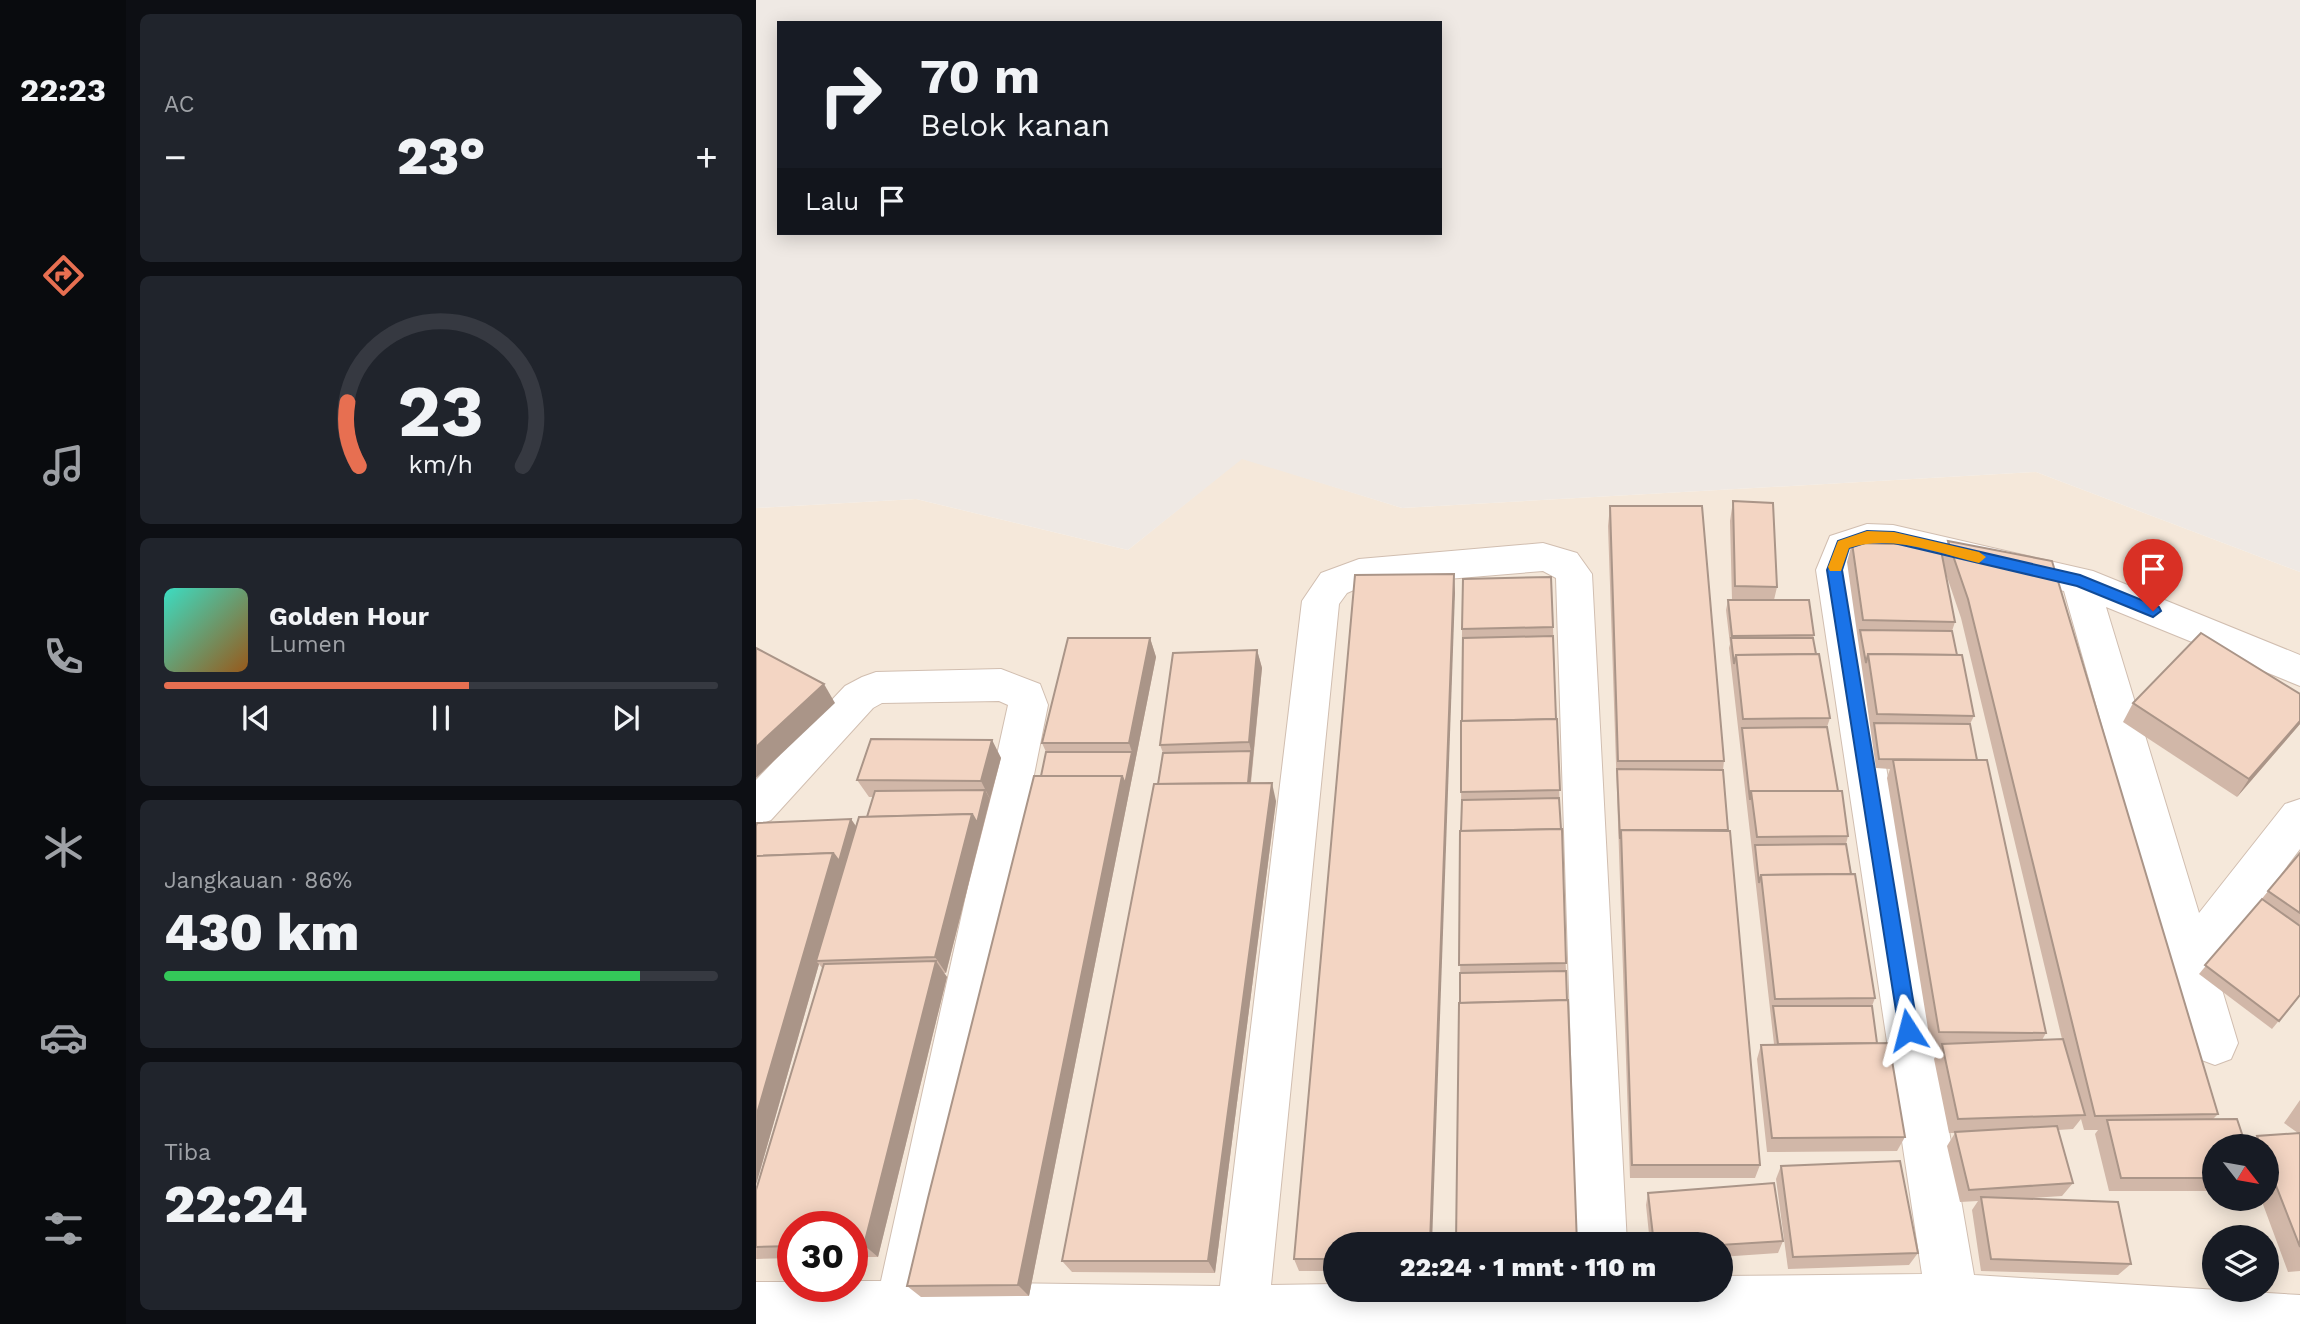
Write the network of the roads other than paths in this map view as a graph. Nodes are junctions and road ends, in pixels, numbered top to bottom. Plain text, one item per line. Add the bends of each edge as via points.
1 (2080, 581) junction
2 (2300, 671) edge
3 (756, 808) edge
4 (2300, 817) edge
5 (2189, 960) junction
6 (2215, 1043) dead end
7 (1601, 1232) edge
8 (1733, 1297) edge
9 (1952, 1300) junction
10 (1505, 1302) edge
11 (901, 1307) junction
12 (756, 1308) edge
13 (1241, 1318) edge
14 (2300, 1321) edge

1 - 2 street
1 - 5 street
1 - 9 street via 1894,538 1867,537 1843,545 1834,570
3 - 11 street via 868,691 1002,685 1026,695 1028,705
4 - 5 street
5 - 6 street
7 - 13 street via 1574,574 1564,563 1543,557 1359,573 1334,583 1321,601
8 - 9 street
9 - 14 street
10 - 13 street
11 - 12 street
11 - 13 street

